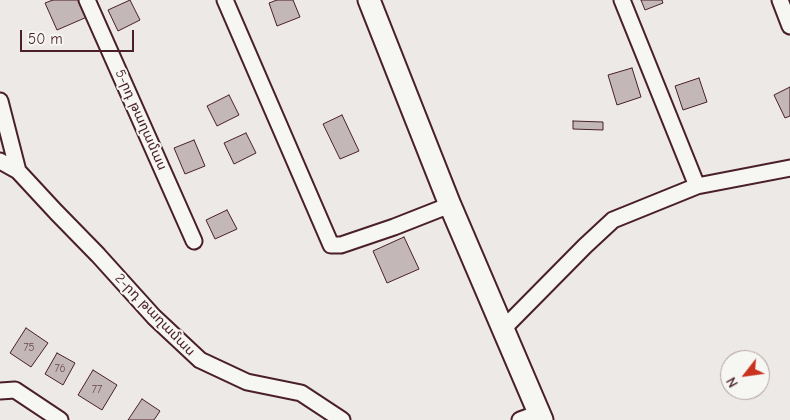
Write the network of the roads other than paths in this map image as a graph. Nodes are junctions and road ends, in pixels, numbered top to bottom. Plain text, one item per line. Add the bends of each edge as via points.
1 (87, 0) edge
2 (225, 0) edge
3 (368, 0) edge
4 (622, 0) edge
5 (780, 0) edge
6 (790, 26) edge
7 (0, 101) edge
8 (0, 161) edge
9 (790, 168) edge
10 (18, 171) junction
11 (697, 186) junction
12 (450, 205) junction
13 (194, 241) dead end
14 (503, 329) junction
15 (0, 391) edge
16 (534, 418) edge
17 (60, 420) edge
18 (342, 420) edge

1 - 13 street, 5-րդ թաղամաս
2 - 12 street via 331,246 394,227
3 - 12 main road
4 - 11 street
5 - 6 street
7 - 10 street
8 - 10 street, 2-րդ թաղամաս
9 - 11 street
10 - 18 street, 2-րդ թաղամաս via 154,317 200,360 247,382 301,392
11 - 14 street via 613,220
12 - 14 main road
14 - 16 main road
15 - 17 street via 15,390

